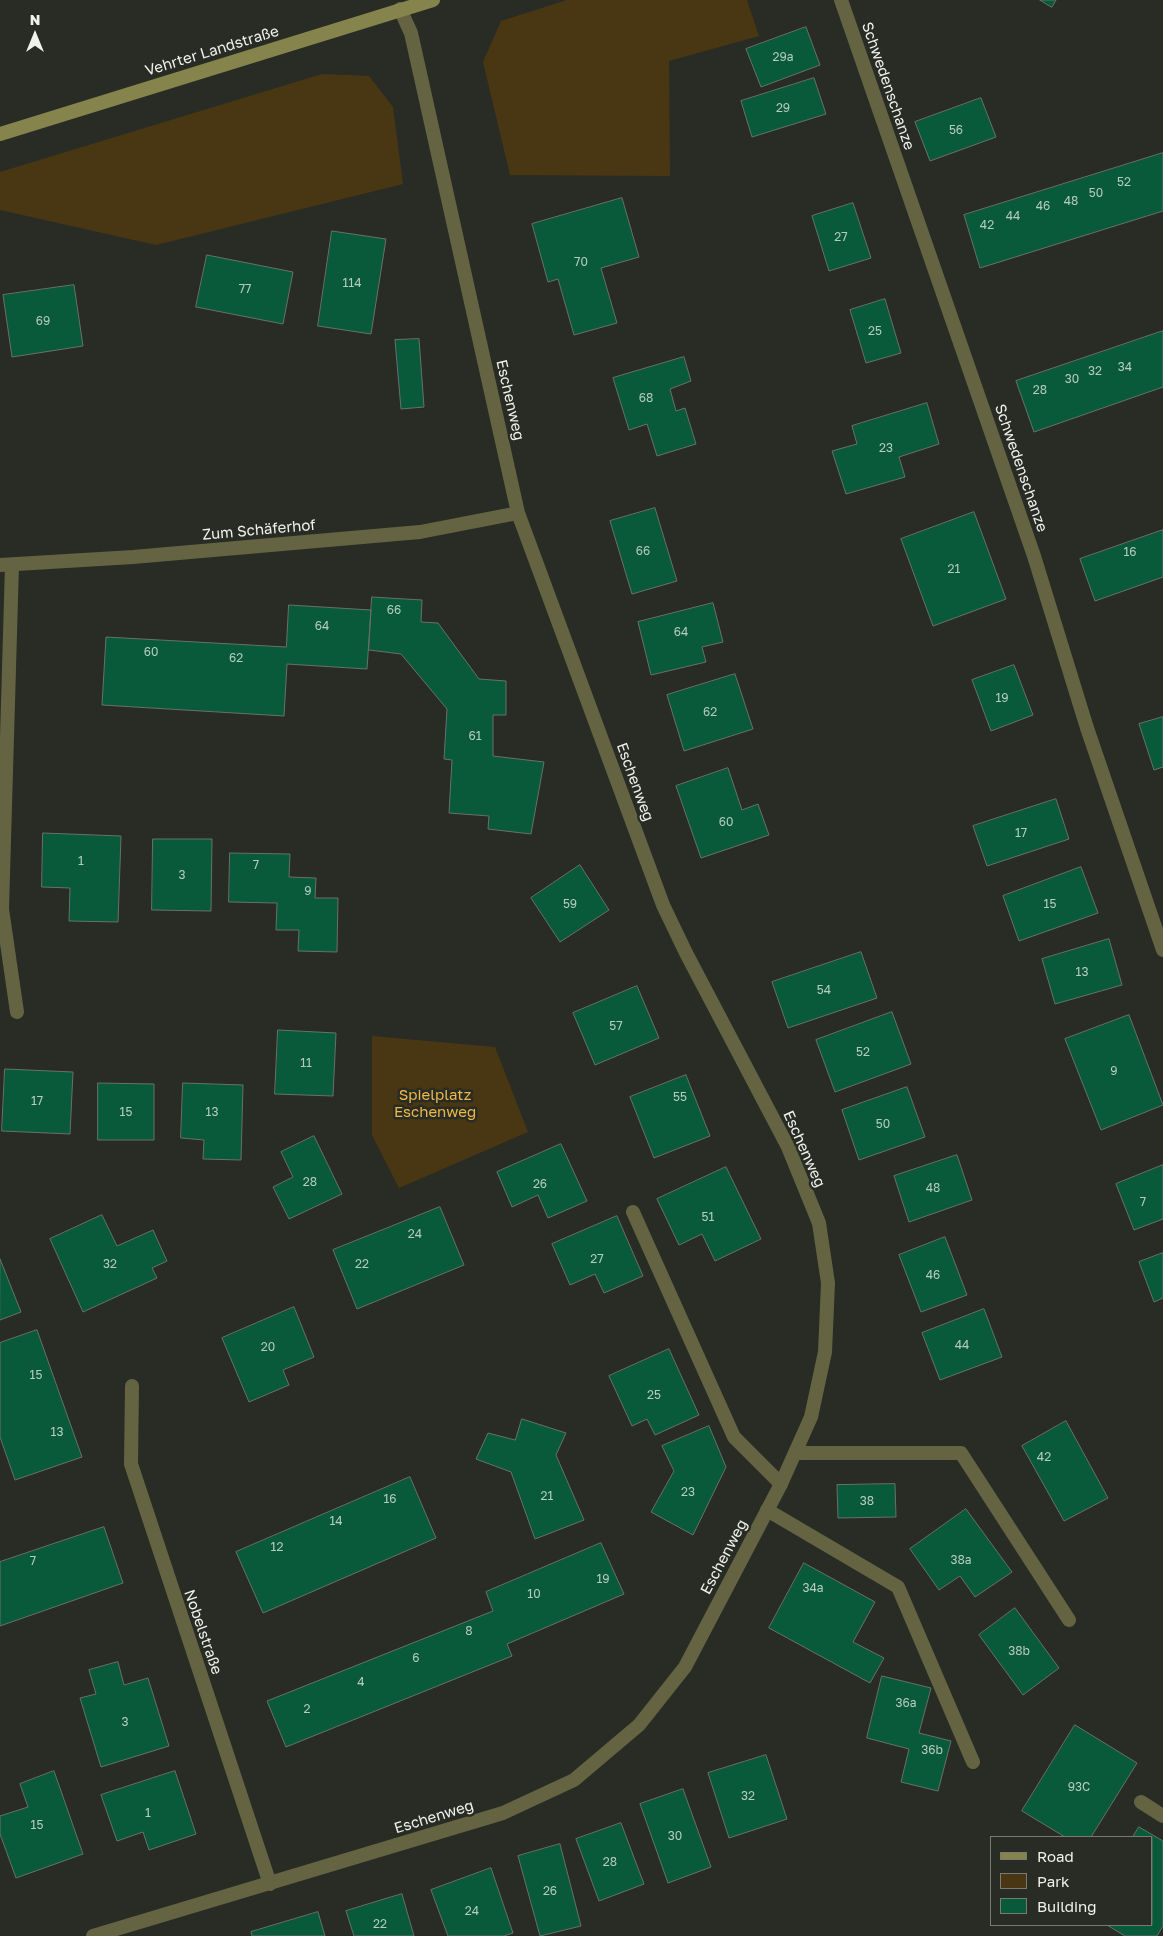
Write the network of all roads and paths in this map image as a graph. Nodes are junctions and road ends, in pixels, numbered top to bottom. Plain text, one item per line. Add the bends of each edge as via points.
1 (433, 0) edge
2 (841, 0) edge
3 (400, 10) junction
4 (0, 134) edge
5 (518, 513) junction
6 (6, 565) edge
7 (1163, 950) edge
8 (17, 1012) dead end
9 (632, 1212) dead end
10 (132, 1386) dead end
11 (795, 1453) junction
12 (781, 1484) junction
13 (767, 1510) junction
14 (1069, 1620) dead end
15 (973, 1762) dead end
16 (1140, 1802) dead end
17 (1163, 1816) edge
18 (270, 1884) junction
19 (93, 1936) edge

1 - 3 main road, Vehrter Landstraße
2 - 7 street, Schwedenschanze via 1034,556 1087,728
3 - 4 main road, Vehrter Landstraße
3 - 5 street, Eschenweg via 411,33
5 - 6 street, Zum Schäferhof via 420,532
5 - 11 street, Eschenweg via 663,905 788,1147 818,1223 828,1283 826,1352 811,1417
6 - 8 street via 2,909
9 - 12 street via 734,1436
10 - 18 street, Nobelstraße via 131,1464
11 - 12 street, Eschenweg
11 - 14 street via 962,1453
12 - 13 street, Eschenweg
13 - 15 street via 898,1587
13 - 18 street, Eschenweg via 685,1666 639,1725 574,1780 503,1813
16 - 17 street
18 - 19 street, Eschenweg

